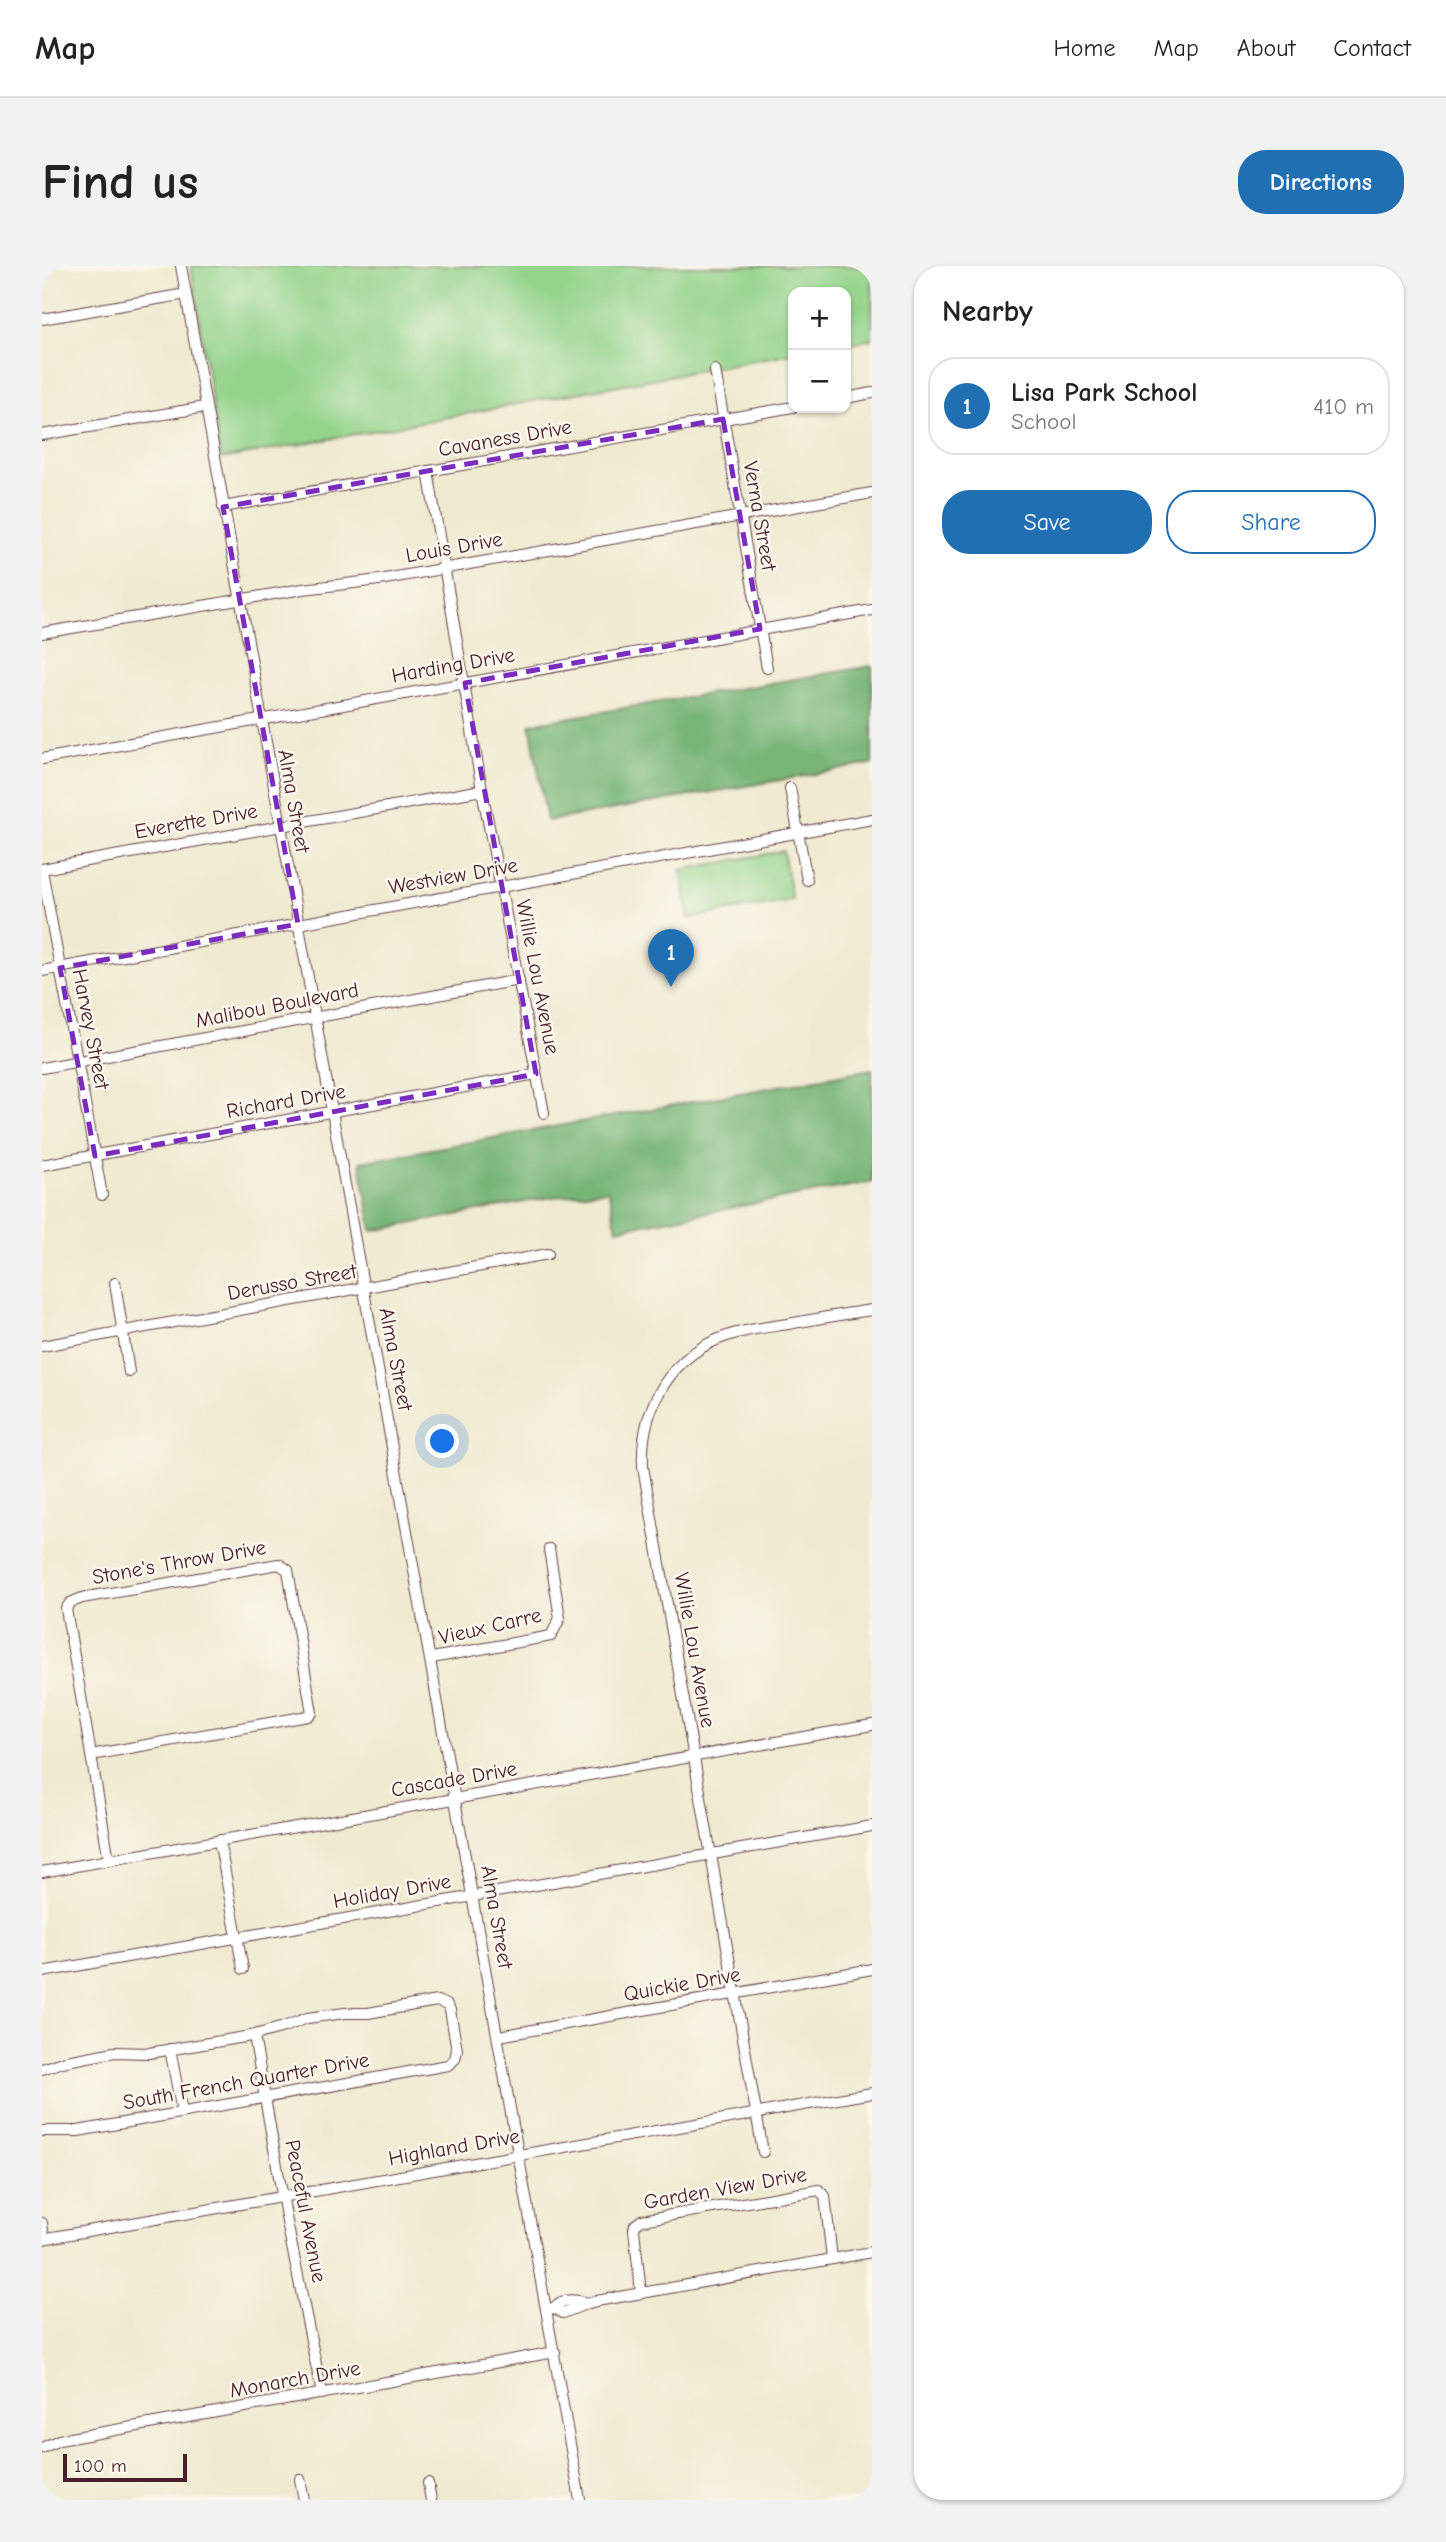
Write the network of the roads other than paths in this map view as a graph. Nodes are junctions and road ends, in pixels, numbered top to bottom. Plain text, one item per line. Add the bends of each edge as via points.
1 (181, 266) edge
2 (186, 294) junction
3 (42, 319) edge
4 (715, 370) dead end
5 (872, 393) edge
6 (851, 397) edge
7 (205, 407) junction
8 (788, 408) edge
9 (723, 419) junction
10 (42, 435) edge
11 (428, 473) junction
12 (872, 493) edge
13 (222, 507) junction
14 (740, 516) junction
15 (444, 569) junction
16 (239, 600) junction
17 (872, 610) edge
18 (760, 629) junction
19 (42, 633) edge
20 (767, 668) dead end
21 (464, 683) junction
22 (260, 720) junction
23 (42, 760) edge
24 (790, 788) dead end
25 (482, 790) junction
26 (872, 819) edge
27 (279, 826) junction
28 (798, 833) junction
29 (42, 869) edge
30 (807, 880) dead end
31 (501, 887) junction
32 (298, 924) junction
33 (60, 968) junction
34 (42, 971) edge
35 (519, 981) junction
36 (315, 1018) junction
37 (78, 1062) junction
38 (42, 1068) edge
39 (536, 1074) junction
40 (332, 1112) junction
41 (544, 1114) dead end
42 (95, 1156) junction
43 (42, 1165) edge
44 (102, 1195) dead end
45 (548, 1254) dead end
46 (115, 1283) dead end
47 (364, 1288) junction
48 (872, 1310) edge
49 (123, 1331) junction
50 (42, 1346) edge
51 (129, 1372) dead end
52 (549, 1549) dead end
53 (432, 1658) junction
54 (872, 1725) edge
55 (91, 1755) junction
56 (695, 1756) junction
57 (457, 1798) junction
58 (872, 1826) edge
59 (219, 1840) junction
60 (712, 1854) junction
61 (109, 1860) junction
62 (42, 1872) edge
63 (474, 1896) junction
64 (237, 1938) junction
65 (243, 1969) dead end
66 (872, 1969) edge
67 (42, 1972) edge
68 (737, 1994) junction
69 (254, 2036) junction
70 (499, 2036) junction
71 (170, 2049) junction
72 (42, 2069) edge
73 (872, 2093) edge
74 (266, 2098) junction
75 (182, 2112) junction
76 (757, 2113) junction
77 (42, 2131) edge
78 (763, 2152) dead end
79 (521, 2155) junction
80 (282, 2197) junction
81 (42, 2223) edge
82 (43, 2239) edge
83 (872, 2252) edge
84 (832, 2259) junction
85 (641, 2293) junction
86 (551, 2309) junction
87 (555, 2352) junction
88 (322, 2393) junction
89 (42, 2448) edge
90 (300, 2479) dead end
91 (428, 2483) dead end
92 (304, 2500) edge
93 (431, 2500) edge
94 (580, 2500) edge

1 - 2 street, Alma Street
2 - 3 street
2 - 7 street, Alma Street
4 - 9 street, Verna Street
5 - 6 street
7 - 10 street
7 - 13 street, Alma Street
8 - 9 street, Cavaness Drive
9 - 11 street, Cavaness Drive
9 - 14 street, Verna Street
11 - 13 street, Cavaness Drive
11 - 15 street, Willie Lou Avenue
12 - 14 street, Louis Drive
13 - 16 street, Alma Street
14 - 15 street, Louis Drive
14 - 18 street, Verna Street
15 - 16 street, Louis Drive
15 - 21 street, Willie Lou Avenue
16 - 19 street, Louis Drive
16 - 22 street, Alma Street
17 - 18 street, Harding Drive
18 - 20 street, Verna Street
18 - 21 street, Harding Drive
21 - 22 street, Harding Drive
21 - 25 street, Willie Lou Avenue
22 - 23 street, Harding Drive
22 - 27 street, Alma Street
24 - 28 street
25 - 27 street, Everette Drive
25 - 31 street, Willie Lou Avenue
26 - 28 street, Westview Drive
27 - 29 street, Everette Drive
27 - 32 street, Alma Street
28 - 30 street
28 - 31 street, Westview Drive
29 - 33 street, Harvey Street
31 - 32 street, Westview Drive
31 - 35 street, Willie Lou Avenue
32 - 33 street, Westview Drive
32 - 36 street, Alma Street
33 - 34 street, Westview Drive
33 - 37 street, Harvey Street
35 - 36 street, Malibou Boulevard
35 - 39 street, Willie Lou Avenue
36 - 37 street, Malibou Boulevard
36 - 40 street, Alma Street
37 - 38 street, Malibou Boulevard
37 - 42 street, Harvey Street
39 - 40 street, Richard Drive
39 - 41 street, Willie Lou Avenue
40 - 42 street, Richard Drive
40 - 47 street, Alma Street
42 - 43 street, Richard Drive
42 - 44 street, Harvey Street
45 - 47 street, Derusso Street
46 - 49 street
47 - 49 street, Derusso Street
47 - 53 street, Alma Street
48 - 56 street, Willie Lou Avenue via 716,1340 677,1367 650,1409 643,1467
49 - 50 street, Derusso Street
49 - 51 street
52 - 53 street, Vieux Carre via 560,1618 551,1636
53 - 57 street, Alma Street
54 - 56 street, Cascade Drive
55 - 55 street, Stone's Throw Drive via 66,1609 70,1603 279,1564 288,1570 312,1713
55 - 61 street, Stone's Throw Drive
56 - 57 street, Cascade Drive
56 - 60 street, Willie Lou Avenue
57 - 59 street, Cascade Drive
57 - 63 street, Alma Street
58 - 60 street, Holiday Drive
59 - 61 street, Cascade Drive
59 - 64 street
60 - 63 street, Holiday Drive
60 - 68 street, Willie Lou Avenue
61 - 62 street, Cascade Drive
63 - 64 street, Holiday Drive
63 - 70 street, Alma Street
64 - 65 street
64 - 67 street, Holiday Drive
66 - 68 street, Quickie Drive
68 - 70 street, Quickie Drive
68 - 76 street, Willie Lou Avenue
69 - 71 street
69 - 74 street, Peaceful Avenue
69 - 74 street, South French Quarter Drive via 318,2016 437,2001 450,2010 457,2050 448,2065
70 - 79 street, Alma Street
71 - 72 street via 114,2052
71 - 75 street
73 - 76 street, Highland Drive
74 - 75 street, South French Quarter Drive
74 - 80 street, Peaceful Avenue
75 - 77 street, South French Quarter Drive via 78,2131
76 - 78 street, Willie Lou Avenue
76 - 79 street, Highland Drive
79 - 80 street, Highland Drive
79 - 86 street, Alma Street
80 - 82 street, Highland Drive
80 - 88 street, Peaceful Avenue
81 - 82 street
83 - 84 street
84 - 85 street
84 - 85 street, Garden View Drive via 825,2196 819,2190 655,2218 639,2221 634,2230
85 - 86 street via 563,2313
86 - 87 street, Alma Street
87 - 88 street, Monarch Drive
87 - 94 street, Alma Street
88 - 89 street, Monarch Drive via 59,2440
90 - 92 street
91 - 93 street

